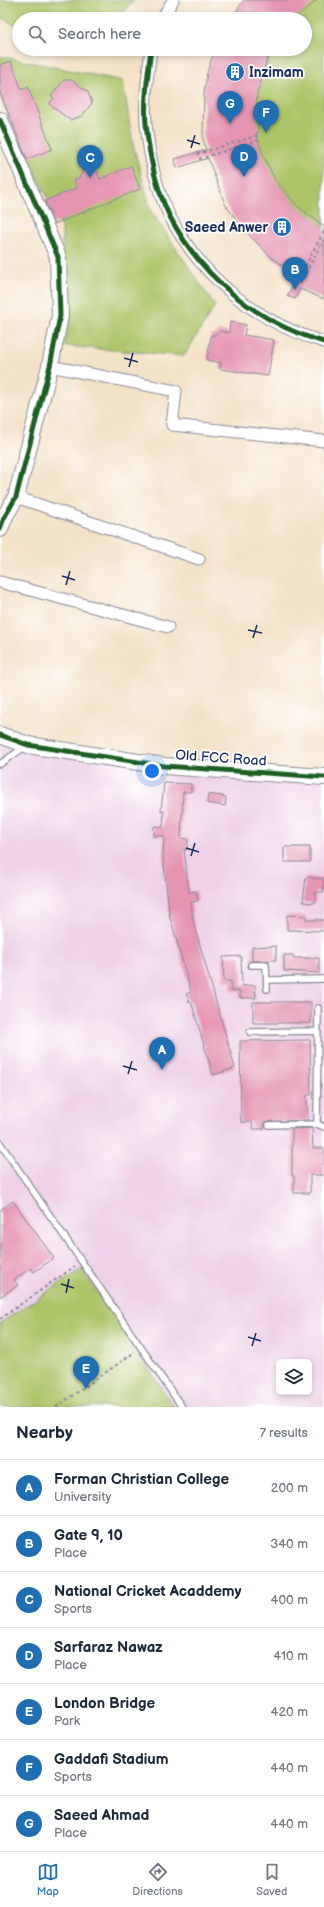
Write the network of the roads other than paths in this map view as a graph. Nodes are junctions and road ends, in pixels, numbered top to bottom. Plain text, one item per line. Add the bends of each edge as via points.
1 (173, 0) edge
2 (166, 12) edge
3 (150, 56) edge
4 (0, 120) edge
5 (324, 342) edge
6 (50, 366) junction
7 (324, 441) edge
8 (16, 497) junction
9 (0, 529) edge
10 (199, 559) dead end
11 (0, 582) edge
12 (168, 626) dead end
13 (0, 735) edge
14 (28, 745) junction
15 (0, 764) edge
16 (324, 778) edge
17 (251, 965) dead end
18 (324, 979) edge
19 (267, 980) junction
20 (267, 989) dead end
21 (318, 1008) dead end
22 (318, 1031) junction
23 (250, 1032) dead end
24 (317, 1124) junction
25 (270, 1125) dead end
26 (324, 1127) edge
27 (0, 1143) edge
28 (182, 1407) edge

1 - 2 street
3 - 5 street via 146,86 146,123 156,179 169,214 188,246 208,272 240,301 291,331
4 - 6 street via 58,257 60,316
6 - 7 street via 176,391 172,425
6 - 8 street
8 - 9 street
8 - 10 street
11 - 12 street
13 - 14 street, Old FCC Road
14 - 15 lane
14 - 16 street, Old FCC Road via 164,766
17 - 19 lane via 266,965
18 - 19 lane
19 - 20 lane
21 - 22 lane
22 - 23 lane
22 - 24 lane
24 - 25 lane
24 - 26 lane
27 - 28 lane

